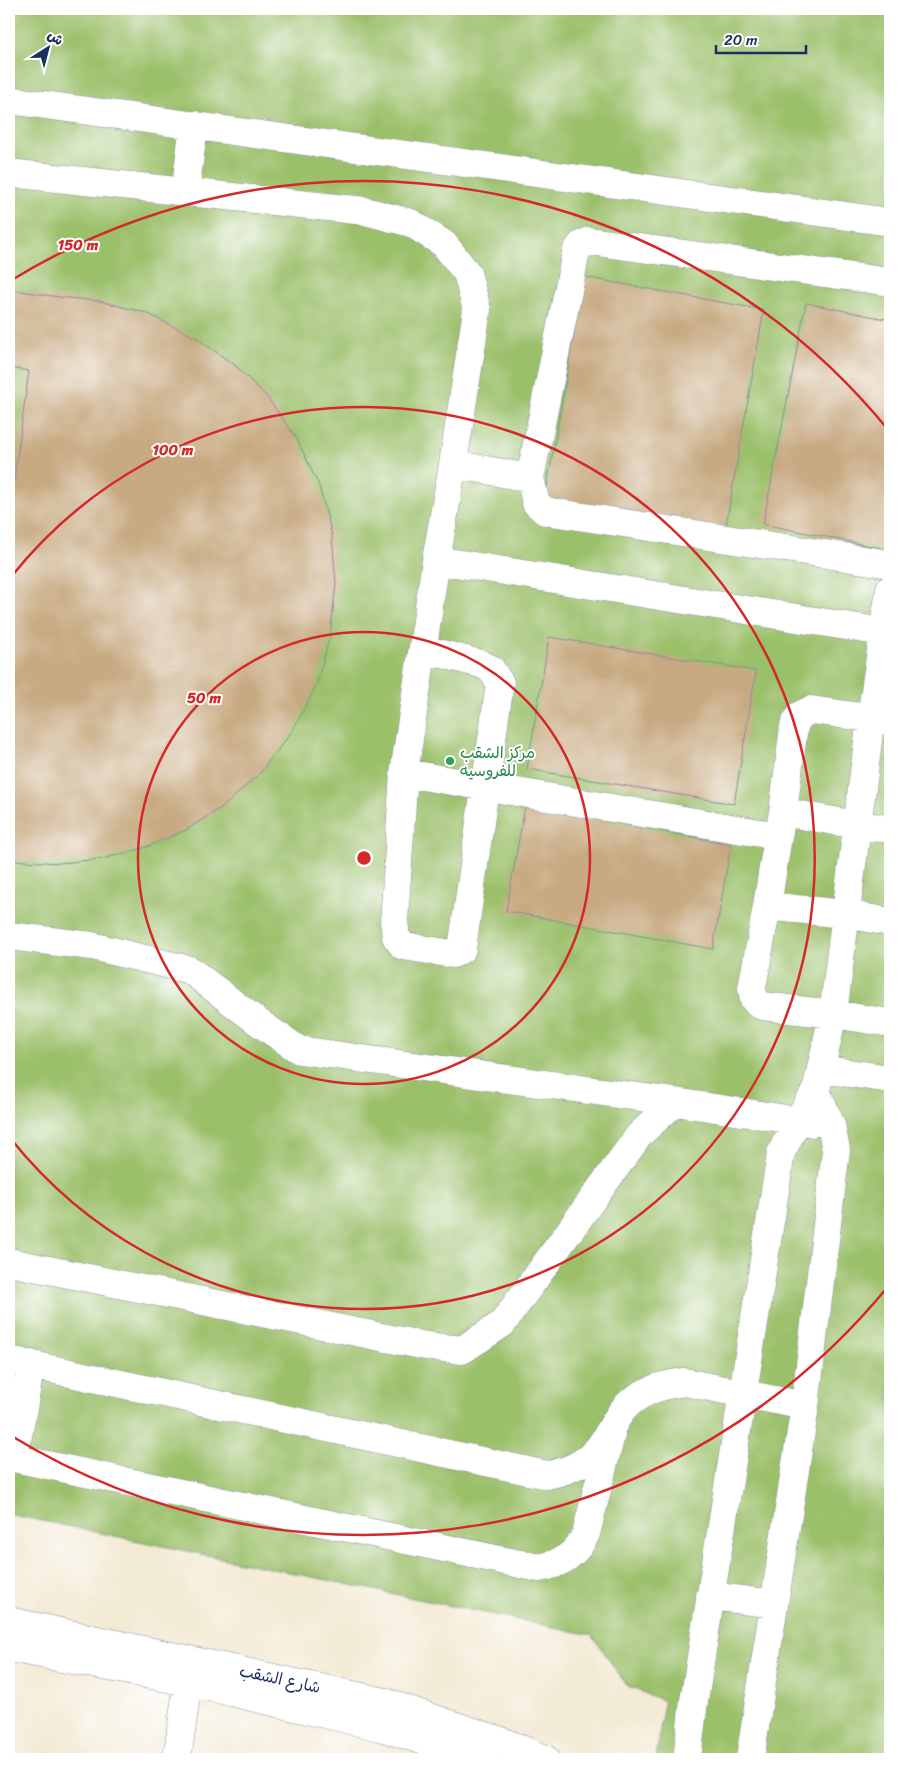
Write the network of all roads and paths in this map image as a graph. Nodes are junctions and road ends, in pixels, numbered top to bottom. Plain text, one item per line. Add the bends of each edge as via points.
1 (9, 100) edge
2 (194, 126) junction
3 (9, 173) edge
4 (185, 193) junction
5 (890, 222) edge
6 (890, 282) edge
7 (453, 464) junction
8 (530, 478) junction
9 (436, 560) junction
10 (890, 564) edge
11 (890, 589) edge
12 (887, 632) edge
13 (423, 649) junction
14 (881, 720) edge
15 (404, 773) junction
16 (487, 787) junction
17 (780, 824) junction
18 (856, 825) junction
19 (890, 829) edge
20 (767, 906) junction
21 (844, 914) junction
22 (890, 922) edge
23 (9, 936) edge
24 (833, 1014) junction
25 (890, 1023) edge
26 (890, 1079) edge
27 (819, 1080) junction
28 (674, 1102) junction
29 (797, 1121) junction
30 (831, 1125) junction
31 (9, 1262) edge
32 (20, 1362) edge
33 (742, 1394) junction
34 (805, 1406) junction
35 (614, 1424) junction
36 (11, 1457) edge
37 (710, 1596) junction
38 (774, 1604) junction
39 (9, 1621) edge
40 (9, 1648) edge
41 (188, 1682) junction
42 (177, 1759) edge
43 (481, 1759) edge
44 (546, 1759) edge
45 (686, 1759) edge
46 (750, 1759) edge

1 - 2 street
2 - 4 street
2 - 5 street
3 - 4 street
4 - 7 street via 365,211 411,223 444,244 468,273 477,310
6 - 8 street via 589,241 581,245 576,252
7 - 8 street
7 - 9 street
8 - 10 street via 536,502 545,511
9 - 12 street
9 - 13 street
11 - 12 street
12 - 14 street
13 - 15 street
13 - 16 street via 481,664 491,669 500,683
14 - 17 street via 811,710 800,716 794,726
14 - 18 street
15 - 16 street
15 - 16 street via 394,922 396,937 403,946 453,954 462,949
16 - 17 street
17 - 18 street
17 - 20 street
18 - 19 street
18 - 21 street
20 - 21 street
20 - 24 street via 752,988 754,1000 762,1006
21 - 22 street
21 - 24 street
23 - 28 street via 92,946 190,970 298,1050
24 - 25 street
24 - 27 street
26 - 27 street
27 - 29 street
27 - 30 street
28 - 29 street
28 - 31 street via 640,1134 502,1324 462,1350 426,1346
29 - 30 street
29 - 33 street via 781,1153
30 - 34 street via 836,1150
32 - 35 street via 547,1475 576,1467 586,1460
32 - 36 street
33 - 34 street
33 - 35 street via 684,1382 668,1384 638,1397 623,1409
33 - 37 street
34 - 38 street
35 - 36 street via 582,1543 565,1559 539,1568
37 - 38 street
37 - 45 street
38 - 46 street
39 - 44 street, شارع الشقب via 385,1702
40 - 41 street, شارع الشقب
41 - 42 street
41 - 43 street, شارع الشقب via 380,1727

